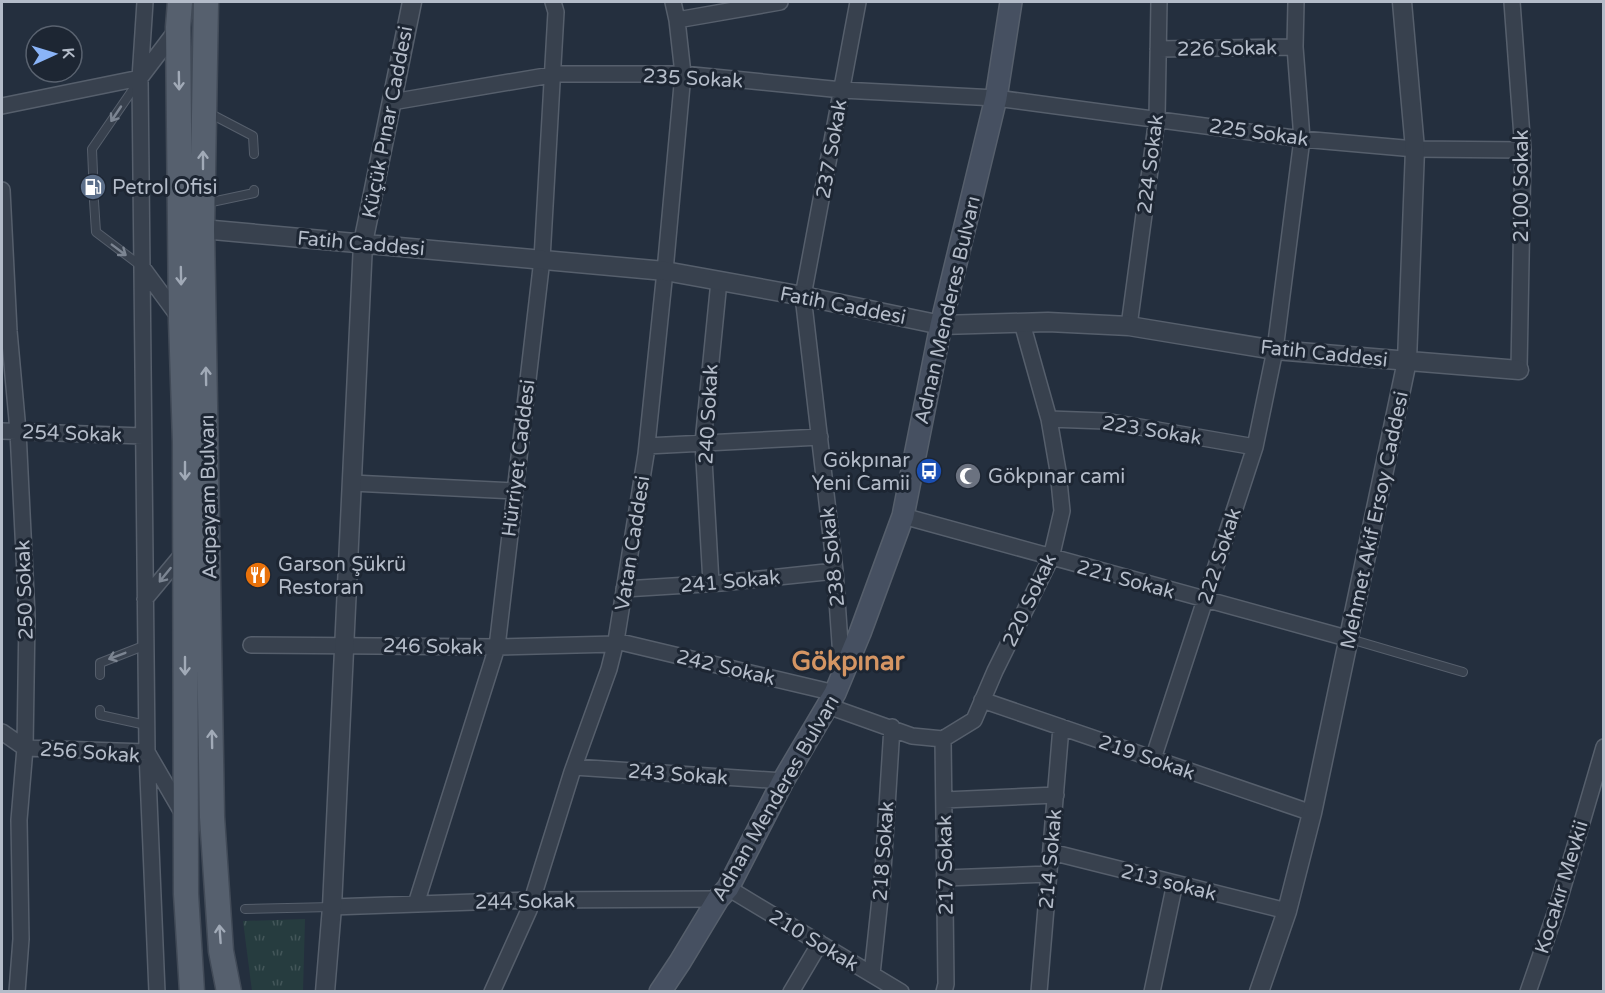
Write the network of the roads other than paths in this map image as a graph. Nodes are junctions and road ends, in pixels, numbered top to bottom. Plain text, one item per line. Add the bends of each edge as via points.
1 (145, 2) edge
2 (180, 2) edge
3 (206, 2) edge
4 (412, 2) edge
5 (553, 2) edge
6 (673, 2) edge
7 (780, 2) edge
8 (858, 2) edge
9 (1011, 2) edge
10 (1159, 2) edge
11 (1296, 2) edge
12 (1402, 2) edge
13 (1512, 2) edge
14 (677, 20) junction
15 (178, 27) junction
16 (1295, 47) junction
17 (1158, 49) junction
18 (683, 74) junction
19 (552, 75) junction
20 (140, 78) junction
21 (842, 90) junction
22 (996, 98) junction
23 (392, 102) junction
24 (2, 106) edge
25 (203, 110) junction
26 (1156, 118) junction
27 (1302, 139) junction
28 (1415, 150) junction
29 (1523, 150) junction
30 (254, 154) dead end
31 (93, 173) dead end
32 (2, 190) edge
33 (254, 190) dead end
34 (94, 201) dead end
35 (203, 204) junction
36 (202, 229) junction
37 (363, 243) junction
38 (542, 259) junction
39 (142, 267) junction
40 (666, 271) junction
41 (719, 281) junction
42 (804, 296) junction
43 (181, 321) junction
44 (1022, 323) junction
45 (941, 325) junction
46 (1129, 326) junction
47 (1275, 350) junction
48 (1407, 361) junction
49 (1519, 370) joint
50 (1049, 419) junction
51 (2, 431) edge
52 (18, 431) junction
53 (143, 436) junction
54 (820, 437) junction
55 (703, 442) junction
56 (647, 446) junction
57 (1255, 447) junction
58 (352, 483) junction
59 (514, 491) junction
60 (903, 516) junction
61 (185, 551) junction
62 (1051, 558) junction
63 (835, 571) junction
64 (711, 583) junction
65 (624, 589) junction
66 (145, 599) junction
67 (1205, 600) junction
68 (1350, 639) junction
69 (616, 642) junction
70 (146, 645) junction
71 (251, 645) dead end
72 (344, 645) junction
73 (497, 647) junction
74 (1463, 672) dead end
75 (100, 675) dead end
76 (835, 691) junction
77 (982, 700) junction
78 (100, 710) dead end
79 (146, 725) junction
80 (892, 727) junction
81 (1061, 727) junction
82 (2, 732) edge
83 (943, 739) junction
84 (25, 748) junction
85 (1603, 750) edge
86 (147, 752) junction
87 (1153, 759) junction
88 (574, 768) junction
89 (783, 781) junction
90 (1056, 795) junction
91 (944, 800) junction
92 (1312, 813) junction
93 (185, 816) junction
94 (1051, 852) junction
95 (1049, 874) junction
96 (945, 878) junction
97 (1175, 883) junction
98 (723, 893) junction
99 (532, 900) junction
100 (416, 904) junction
101 (332, 907) junction
102 (245, 909) dead end
103 (1287, 911) junction
104 (820, 943) junction
105 (872, 974) junction
106 (894, 990) edge
107 (1043, 990) edge
108 (17, 992) edge
109 (157, 992) edge
110 (192, 992) edge
111 (229, 992) edge
112 (325, 992) edge
113 (492, 992) edge
114 (660, 992) edge
115 (791, 992) edge
116 (944, 992) edge
117 (1152, 992) edge
118 (1259, 992) edge
119 (1528, 992) edge

1 - 20 street
2 - 15 main road, Acıpayam Bulvarı
3 - 25 main road, Acıpayam Bulvarı
4 - 23 street, Küçük Pınar Caddesi
5 - 19 street, Hürriyet Caddesi via 556,12
6 - 14 street, Vatan Caddesi
7 - 14 street
8 - 21 street, 237 Sokak
9 - 22 main road, Adnan Menderes Bulvarı
10 - 17 street, 224 Sokak
11 - 16 street
12 - 28 street, Mehmet Akif Ersoy Caddesi
13 - 29 street, 2100 Sokak
14 - 18 street, Vatan Caddesi
15 - 20 street
15 -> 43 main road, Acıpayam Bulvarı
16 - 17 street, 226 Sokak
16 - 27 street
17 - 26 street, 224 Sokak
18 - 19 street, 235 Sokak
18 - 21 street, 235 Sokak
18 - 40 street, Vatan Caddesi
19 - 23 street, 235 Sokak
19 - 38 street, Hürriyet Caddesi
20 - 24 street
20 -> 31 lane via 92,149
20 - 39 street
21 - 22 street, 235 Sokak
21 - 42 street, 237 Sokak
22 - 26 street, 225 Sokak
22 - 45 main road, Adnan Menderes Bulvarı
23 - 37 street, Küçük Pınar Caddesi
25 - 30 lane via 253,136
35 -> 25 main road, Acıpayam Bulvarı
26 - 27 street, 225 Sokak
26 - 46 street, 224 Sokak
27 - 28 street, 225 Sokak
27 - 47 street, 222 Sokak
28 - 29 street, 225 Sokak
28 - 48 street, Mehmet Akif Ersoy Caddesi
29 - 49 street, 2100 Sokak
32 - 52 street, 250 Sokak
33 - 35 lane
34 -> 39 lane via 96,232
35 - 36 main road, Acıpayam Bulvarı
36 - 37 street, Fatih Caddesi
111 -> 36 main road, Acıpayam Bulvarı via 221,951 213,817
37 - 38 street, Fatih Caddesi
37 - 58 street, Küçük Pınar Caddesi
38 - 40 street, Fatih Caddesi
38 - 59 street, Hürriyet Caddesi
39 - 43 street
39 - 53 street
40 - 41 street, Fatih Caddesi
40 - 56 street, Vatan Caddesi
41 - 42 street, Fatih Caddesi
41 - 55 street, 240 Sokak
42 - 45 street, Fatih Caddesi
42 - 54 street, 238 Sokak
43 -> 61 main road, Acıpayam Bulvarı
44 - 45 street, Fatih Caddesi
44 - 46 street, Fatih Caddesi
44 - 50 street, 220 Sokak
45 - 60 main road, Adnan Menderes Bulvarı
46 - 47 street, Fatih Caddesi
47 - 48 street, Fatih Caddesi
47 - 57 street, 222 Sokak
48 - 49 street, Fatih Caddesi
48 - 68 street, Mehmet Akif Ersoy Caddesi
50 - 57 street, 223 Sokak via 1105,421
50 - 62 street, 220 Sokak via 1062,511
51 - 52 street, 254 Sokak
52 - 53 street, 254 Sokak
52 - 84 street, 250 Sokak via 27,616
53 - 66 street
54 - 55 street
54 - 63 street, 238 Sokak
55 - 56 street
55 - 64 street, 240 Sokak
56 - 65 street, Vatan Caddesi
57 - 67 street, 222 Sokak
58 - 59 street
58 - 72 street, Küçük Pınar Caddesi
59 - 73 street, Hürriyet Caddesi
60 - 62 street, 221 Sokak
60 - 76 main road, Adnan Menderes Bulvarı
61 -> 66 street
61 -> 93 main road, Acıpayam Bulvarı
62 - 67 street, 221 Sokak
62 - 77 street, 220 Sokak
63 - 64 street, 241 Sokak
63 - 76 street, 238 Sokak
64 - 65 street, 241 Sokak
65 - 69 street, Vatan Caddesi
66 - 70 street
67 - 68 street, 221 Sokak
67 - 87 street, 222 Sokak
68 - 74 lane
68 - 92 street, Mehmet Akif Ersoy Caddesi
69 - 73 street, 246 Sokak
69 - 76 street, 242 Sokak
69 - 88 street, Vatan Caddesi
70 -> 75 lane via 100,663
70 - 79 street
71 - 72 street, 246 Sokak
72 - 73 street, 246 Sokak
72 - 101 street, Küçük Pınar Caddesi
73 - 100 street, Hürriyet Caddesi
76 - 80 street
76 - 89 main road, Adnan Menderes Bulvarı
77 - 81 street, 219 Sokak
77 - 83 street, 220 Sokak via 974,720
78 - 79 lane via 100,715
79 - 86 street
80 - 83 street via 912,736
80 - 105 street, 218 Sokak
81 - 87 street, 219 Sokak
81 - 90 street, 214 Sokak
82 - 84 street, 256 Sokak
83 - 91 street, 217 Sokak
84 - 86 street, 256 Sokak
84 - 108 street, 250 Sokak via 19,820 21,939
85 - 119 street, Kocakır Mevkii
86 - 93 street, 256 Sokak
86 - 109 street
87 - 92 street, 219 Sokak
88 - 89 street, 243 Sokak
88 - 99 street, Vatan Caddesi
89 - 98 main road, Adnan Menderes Bulvarı
90 - 91 street
90 - 94 street, 214 Sokak
91 - 96 street, 217 Sokak
92 - 103 street, Mehmet Akif Ersoy Caddesi
93 - 110 main road, Acıpayam Bulvarı
94 - 95 street, 214 Sokak
94 - 97 street, 213 sokak
95 - 96 street
95 - 107 street, 214 Sokak
96 - 116 street, 217 Sokak
97 - 103 street, 213 sokak
97 - 117 street
98 - 99 street, 244 Sokak
98 - 104 street, 210 Sokak
98 - 114 main road, Adnan Menderes Bulvarı
99 - 100 street, 244 Sokak
99 - 113 street, Vatan Caddesi
100 - 101 street, 244 Sokak
101 - 102 lane
101 - 112 street, Küçük Pınar Caddesi
103 - 118 street, Mehmet Akif Ersoy Caddesi
104 - 105 street, 210 Sokak
104 - 115 street
105 - 106 street, 210 Sokak

